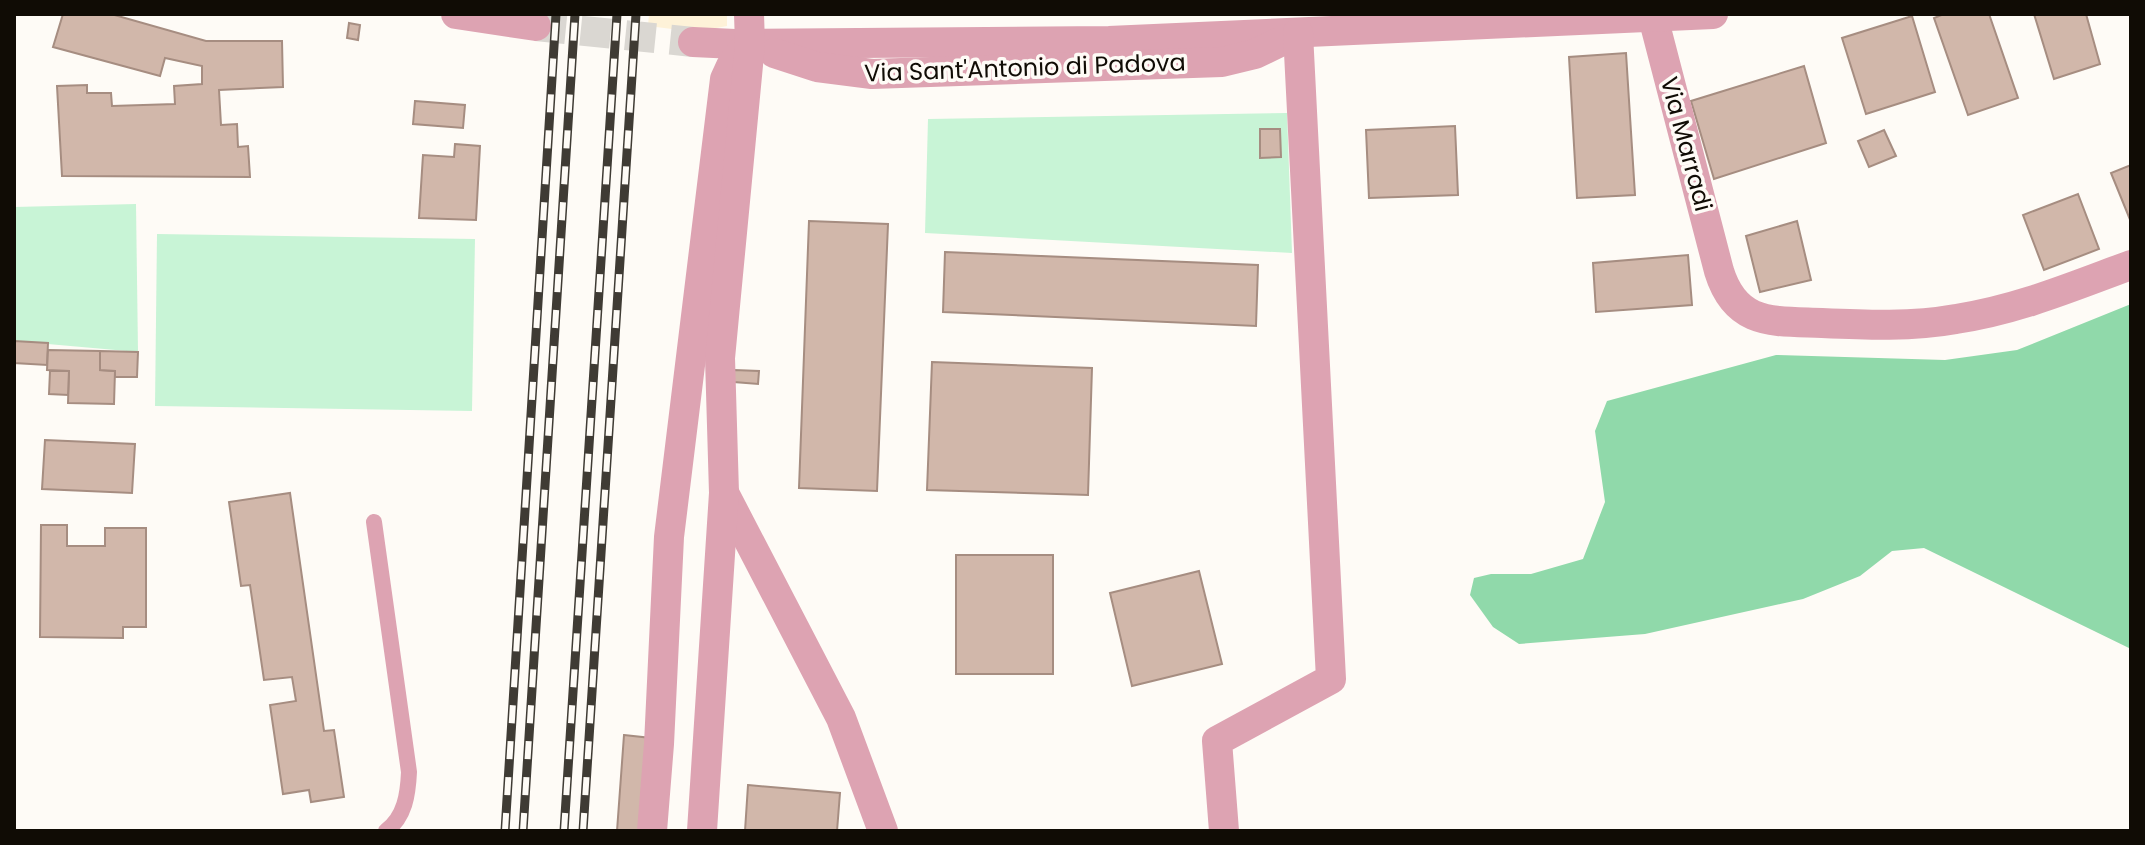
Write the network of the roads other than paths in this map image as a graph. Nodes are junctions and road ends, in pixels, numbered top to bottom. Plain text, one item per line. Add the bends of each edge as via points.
1 (456, 14) edge
2 (749, 14) edge
3 (1713, 14) edge
4 (1653, 17) junction
5 (536, 26) tunnel mouth
6 (1298, 33) junction
7 (693, 42) tunnel mouth
8 (750, 44) junction
9 (2131, 265) edge
10 (724, 493) junction
11 (374, 522) dead end
12 (386, 831) edge
13 (652, 831) edge
14 (702, 831) edge
15 (883, 831) edge
16 (1224, 831) edge

1 - 5 street
2 - 8 street
3 - 4 street, Via Sant'Antonio di Padova
4 - 6 street, Via Sant'Antonio di Padova
4 - 9 street, Via Marradi via 1719,271 1728,295 1742,309 1781,321 1887,325 1971,317
6 - 8 street, Via Sant'Antonio di Padova via 1070,42
6 - 16 street via 1331,679 1217,741
7 - 8 street, Via Sant'Antonio di Padova
8 - 10 street via 720,358
8 - 13 street via 731,66 723,95 669,537
10 - 14 street
10 - 15 street via 841,718
11 - 12 lane via 409,772 400,817

